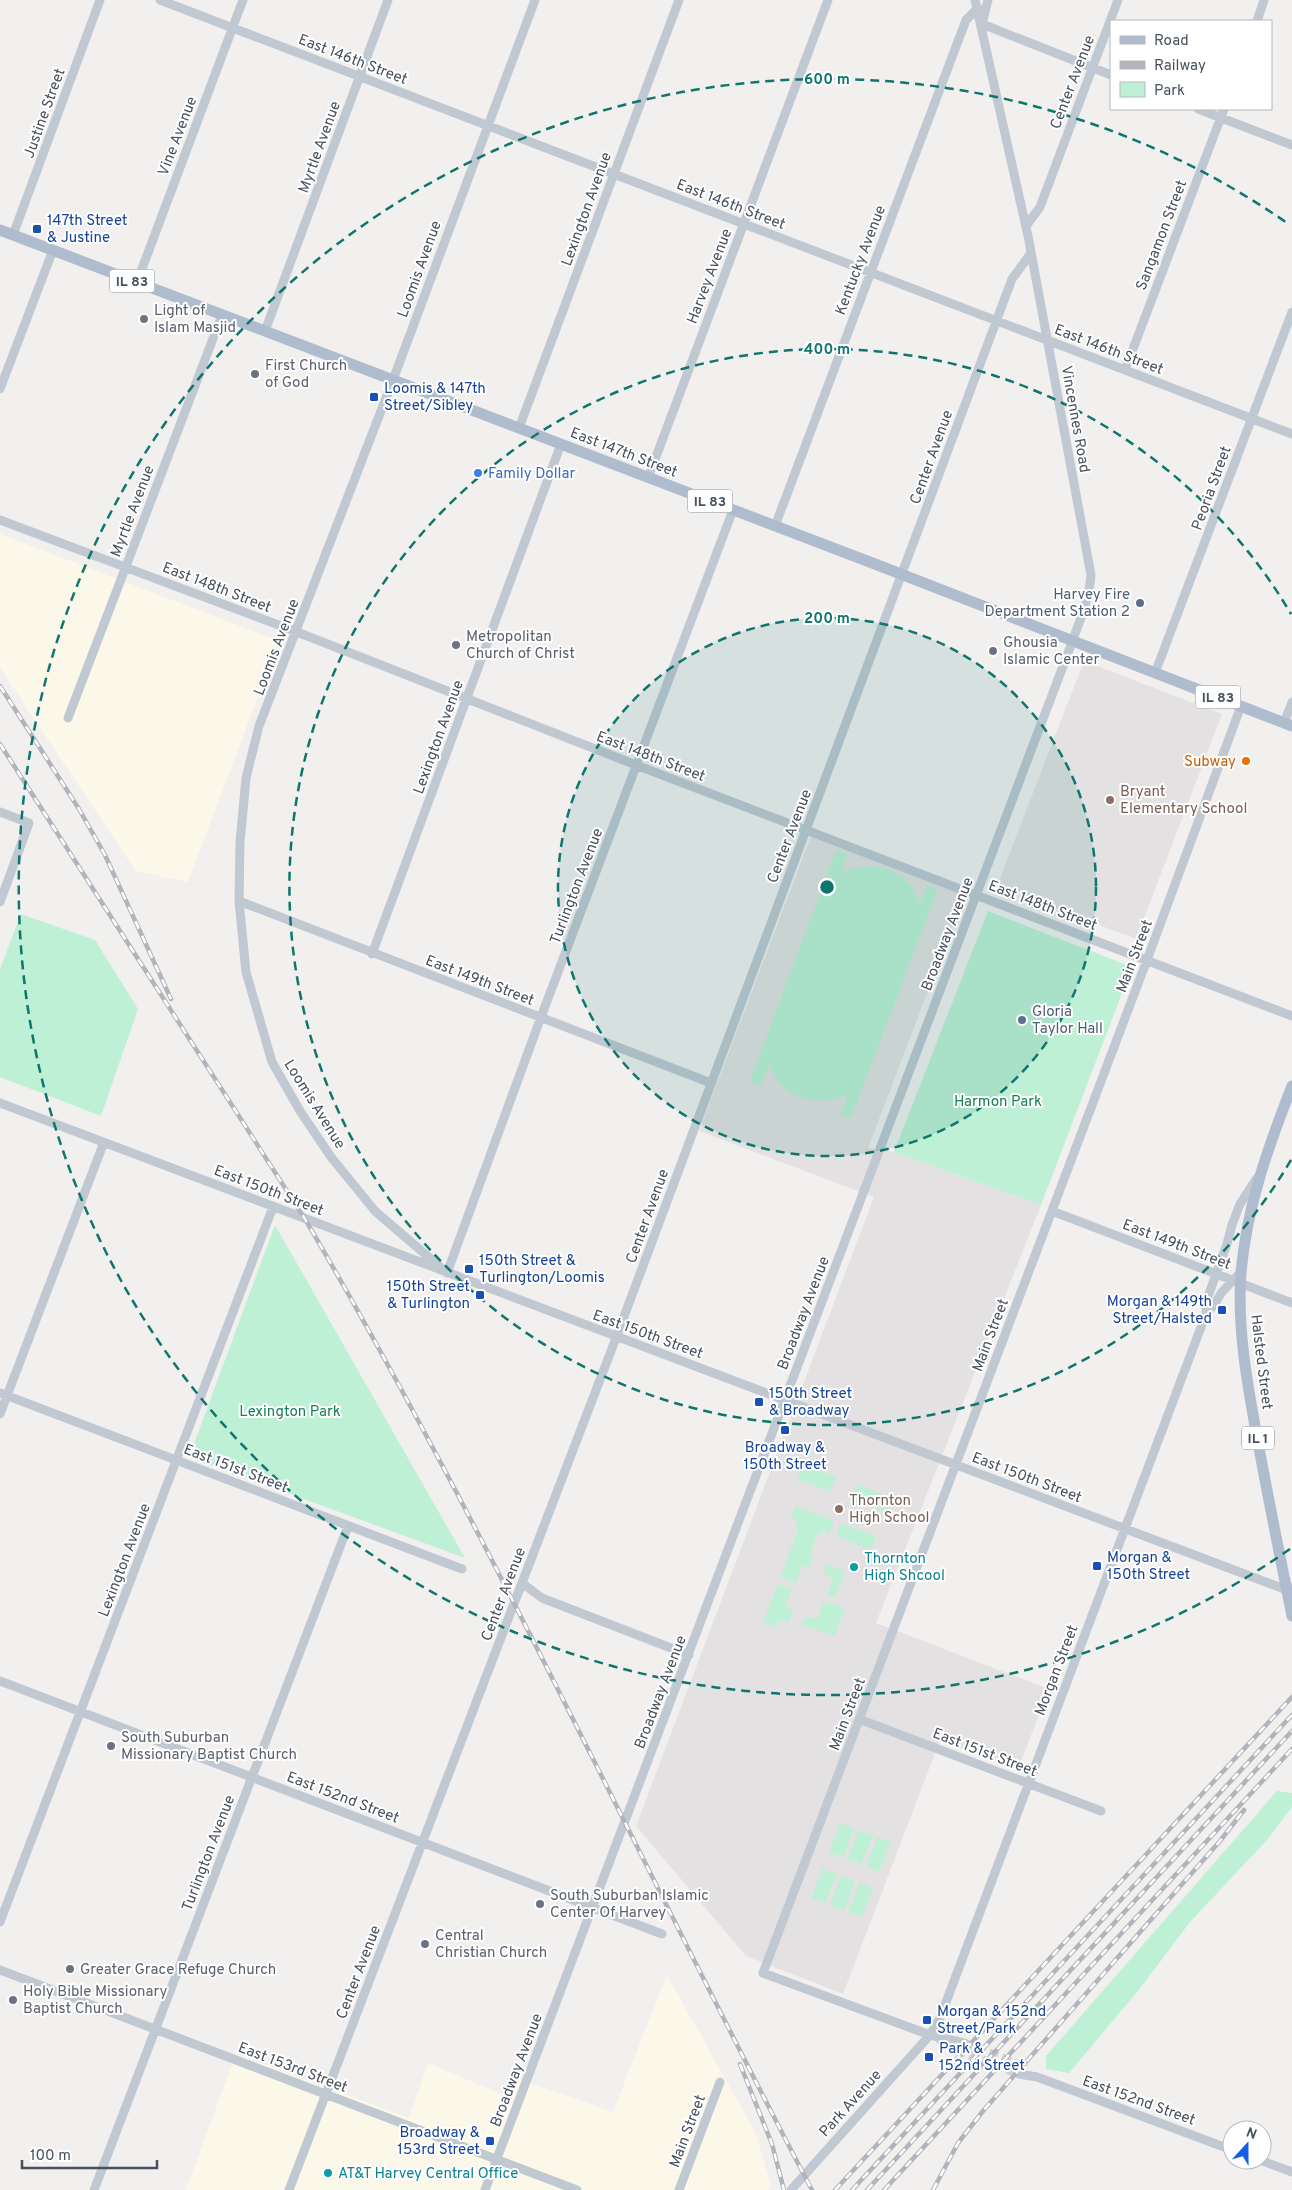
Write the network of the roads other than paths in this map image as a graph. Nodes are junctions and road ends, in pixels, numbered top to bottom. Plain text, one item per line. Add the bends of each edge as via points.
1 (100, 0) edge
2 (160, 0) edge
3 (243, 0) edge
4 (388, 0) edge
5 (535, 0) edge
6 (679, 0) edge
7 (828, 0) edge
8 (988, 0) edge
9 (1118, 0) edge
10 (1264, 0) edge
11 (976, 4) edge
12 (1110, 20) edge
13 (1256, 20) edge
14 (1110, 21) edge
15 (982, 24) junction
16 (232, 28) junction
17 (1092, 68) junction
18 (1110, 75) edge
19 (359, 76) junction
20 (1204, 110) edge
21 (1222, 113) edge
22 (487, 126) junction
23 (1292, 145) edge
24 (614, 174) junction
25 (743, 224) junction
26 (1026, 226) junction
27 (0, 230) edge
28 (13, 235) junction
29 (53, 250) junction
30 (1031, 253) junction
31 (870, 272) junction
32 (137, 282) junction
33 (1292, 312) edge
34 (222, 314) junction
35 (996, 321) junction
36 (265, 331) junction
37 (1048, 341) junction
38 (1124, 370) junction
39 (393, 380) junction
40 (0, 389) edge
41 (1251, 418) junction
42 (519, 428) junction
43 (1292, 434) edge
44 (561, 444) junction
45 (648, 478) junction
46 (733, 510) junction
47 (0, 520) edge
48 (775, 526) junction
49 (126, 567) junction
50 (901, 575) junction
51 (297, 632) junction
52 (1072, 642) junction
53 (1155, 673) junction
54 (467, 698) junction
55 (1292, 702) edge
56 (1241, 706) junction
57 (68, 718) dead end
58 (1288, 724) edge
59 (636, 765) junction
60 (0, 812) edge
61 (806, 830) junction
62 (977, 894) junction
63 (239, 901) junction
64 (0, 902) edge
65 (372, 954) junction
66 (1147, 960) junction
67 (1292, 1016) edge
68 (541, 1017) junction
69 (711, 1083) junction
70 (1292, 1086) edge
71 (0, 1102) edge
72 (104, 1142) junction
73 (1259, 1175) junction
74 (273, 1206) junction
75 (1052, 1212) junction
76 (447, 1273) junction
77 (1216, 1274) junction
78 (1238, 1279) junction
79 (1292, 1303) edge
80 (1206, 1314) junction
81 (616, 1338) junction
82 (4, 1395) edge
83 (785, 1400) junction
84 (0, 1414) edge
85 (177, 1461) junction
86 (956, 1465) junction
87 (348, 1526) junction
88 (1125, 1529) junction
89 (462, 1569) dead end
90 (522, 1583) junction
91 (1289, 1589) edge
92 (1292, 1616) edge
93 (689, 1655) junction
94 (0, 1681) edge
95 (80, 1711) junction
96 (859, 1719) junction
97 (252, 1777) junction
98 (1028, 1783) junction
99 (1101, 1811) dead end
100 (422, 1842) junction
101 (593, 1907) junction
102 (0, 1922) edge
103 (662, 1934) dead end
104 (0, 1970) edge
105 (156, 2029) junction
106 (930, 2035) junction
107 (964, 2043) tunnel mouth
108 (957, 2050) tunnel mouth
109 (1027, 2068) tunnel mouth
110 (1020, 2074) tunnel mouth
111 (1037, 2077) junction
112 (720, 2082) dead end
113 (326, 2094) junction
114 (1222, 2146) edge
115 (497, 2159) junction
116 (1272, 2164) edge
117 (1292, 2172) edge
118 (94, 2190) edge
119 (289, 2190) edge
120 (485, 2190) edge
121 (577, 2190) edge
122 (679, 2190) edge
123 (790, 2190) edge

1 - 28 street, Justine Street
2 - 16 street, East 146th Street
3 - 16 street, Vine Avenue
4 - 19 street, Myrtle Avenue
5 - 22 street, Loomis Avenue
6 - 24 street, Lexington Avenue
7 - 25 street, Harvey Avenue
8 - 15 street, Vincennes Road
9 - 12 street, Center Avenue
10 - 13 street
11 - 15 street, Vincennes Road
11 - 31 street, Kentucky Avenue via 966,20
14 - 17 street, Center Avenue
15 - 17 street
15 - 26 street, Vincennes Road
16 - 19 street, East 146th Street
16 - 32 street, Vine Avenue
17 - 18 street
17 - 26 street, Center Avenue via 1040,207
19 - 22 street, East 146th Street
19 - 36 street, Myrtle Avenue
20 - 21 street
21 - 23 street
21 - 38 street, Sangamon Street
22 - 24 street, East 146th Street
22 - 39 street, Loomis Avenue
24 - 25 street, East 146th Street
24 - 42 street, Lexington Avenue
25 - 31 street, East 146th Street
25 - 45 street, Harvey Avenue
26 - 30 street, Vincennes Road
27 - 28 main road, East 147th Street / IL 83
28 - 29 main road, East 147th Street / IL 83
29 - 32 main road, East 147th Street / IL 83
29 - 40 street
30 - 35 street, Center Avenue via 1012,279
30 - 37 street, Vincennes Road
31 - 35 street, East 146th Street
31 - 48 street, Kentucky Avenue
32 - 34 main road, East 147th Street / IL 83
33 - 41 street, Peoria Street
34 - 36 main road, East 147th Street / IL 83
34 - 49 street, Myrtle Avenue
35 - 37 street, East 146th Street
35 - 50 street, Center Avenue
36 - 39 main road, East 147th Street / IL 83
37 - 38 street, East 146th Street
37 - 52 street, Vincennes Road via 1091,575
38 - 41 street, East 146th Street
39 - 42 main road, East 147th Street / IL 83
39 - 51 street, Loomis Avenue
41 - 43 street, East 146th Street
41 - 53 street, Peoria Street
42 - 44 main road, East 147th Street / IL 83
44 - 45 main road, East 147th Street / IL 83
44 - 54 street, Lexington Avenue
45 - 46 main road, East 147th Street / IL 83
46 - 48 main road, East 147th Street / IL 83
46 - 59 street, Turlington Avenue
47 - 49 street, East 148th Street
48 - 50 main road, East 147th Street / IL 83
49 - 51 street, East 148th Street
49 - 57 street, Myrtle Avenue
50 - 52 main road, East 147th Street / IL 83
50 - 61 street, Center Avenue
51 - 54 street, East 148th Street
51 - 63 street, Loomis Avenue via 259,726 246,778
52 - 53 main road, East 147th Street / IL 83
52 - 62 street, Broadway Avenue
53 - 56 main road, East 147th Street / IL 83
54 - 59 street, East 148th Street
54 - 65 street, Lexington Avenue
55 - 58 street
56 - 58 main road, East 147th Street / IL 83
56 - 66 street, Main Street
59 - 61 street, East 148th Street
59 - 68 street, Turlington Avenue
60 - 64 street via 29,823
61 - 62 street, East 148th Street
61 - 69 street, Center Avenue
62 - 66 street, East 148th Street
62 - 83 street, Broadway Avenue
63 - 65 street, East 149th Street
63 - 76 street, Loomis Avenue via 246,972 272,1062 331,1157 374,1211
65 - 68 street, East 149th Street
66 - 67 street, East 148th Street
66 - 75 street, Main Street
68 - 69 street, East 149th Street
68 - 76 street, Turlington Avenue
69 - 81 street, Center Avenue
70 - 73 main road, Halsted Street / IL 1
71 - 72 street, East 150th Street
72 - 74 street, East 150th Street
72 - 82 street
73 - 77 street, Morgan Street via 1240,1204
73 - 78 main road, Halsted Street / IL 1
74 - 76 street, East 150th Street
74 - 85 street, Lexington Avenue
75 - 77 street, East 149th Street
75 - 86 street, Main Street
76 - 81 street, East 150th Street
77 - 78 street, East 149th Street
77 - 80 street, Morgan Street via 1206,1302
78 - 79 street, East 149th Street
78 - 80 street, Morgan Street via 1219,1296
78 - 91 main road, Halsted Street / IL 1 via 1243,1355
80 - 88 street, Morgan Street
81 - 83 street, East 150th Street
81 - 90 street, Center Avenue
82 - 84 street
82 - 85 street, East 151st Street
83 - 86 street, East 150th Street
83 - 93 street, Broadway Avenue
85 - 87 street, East 151st Street
85 - 95 street, Lexington Avenue
86 - 88 street, East 150th Street
86 - 96 street, Main Street
87 - 89 street, East 151st Street
87 - 97 street, Turlington Avenue
88 - 91 street, East 150th Street
88 - 98 street, Morgan Street
90 - 93 street via 542,1598
90 - 100 street, Center Avenue
91 - 92 main road, Halsted Street / IL 1
93 - 101 street, Broadway Avenue
94 - 95 street, East 152nd Street
95 - 97 street, East 152nd Street
95 - 102 street, Lexington Avenue
96 - 98 street, East 151st Street
96 - 106 street, Main Street via 763,1973
97 - 100 street, East 152nd Street
97 - 105 street, Turlington Avenue
98 - 99 street, East 151st Street
98 - 106 street, Morgan Street via 940,2018
100 - 101 street, East 152nd Street
100 - 113 street, Center Avenue
101 - 103 street, East 152nd Street
101 - 115 street, Broadway Avenue
104 - 105 street, East 153rd Street
105 - 113 street, East 153rd Street
105 - 118 street, Turlington Avenue
106 - 107 street
106 - 108 street
106 - 123 street, Park Avenue
109 - 111 street, East 152nd Street
110 - 111 street, East 152nd Street
111 - 114 street, East 152nd Street
112 - 122 street, Main Street
113 - 115 street, East 153rd Street
113 - 119 street, Center Avenue
115 - 120 street, Broadway Avenue
115 - 121 street, East 153rd Street
116 - 117 street

